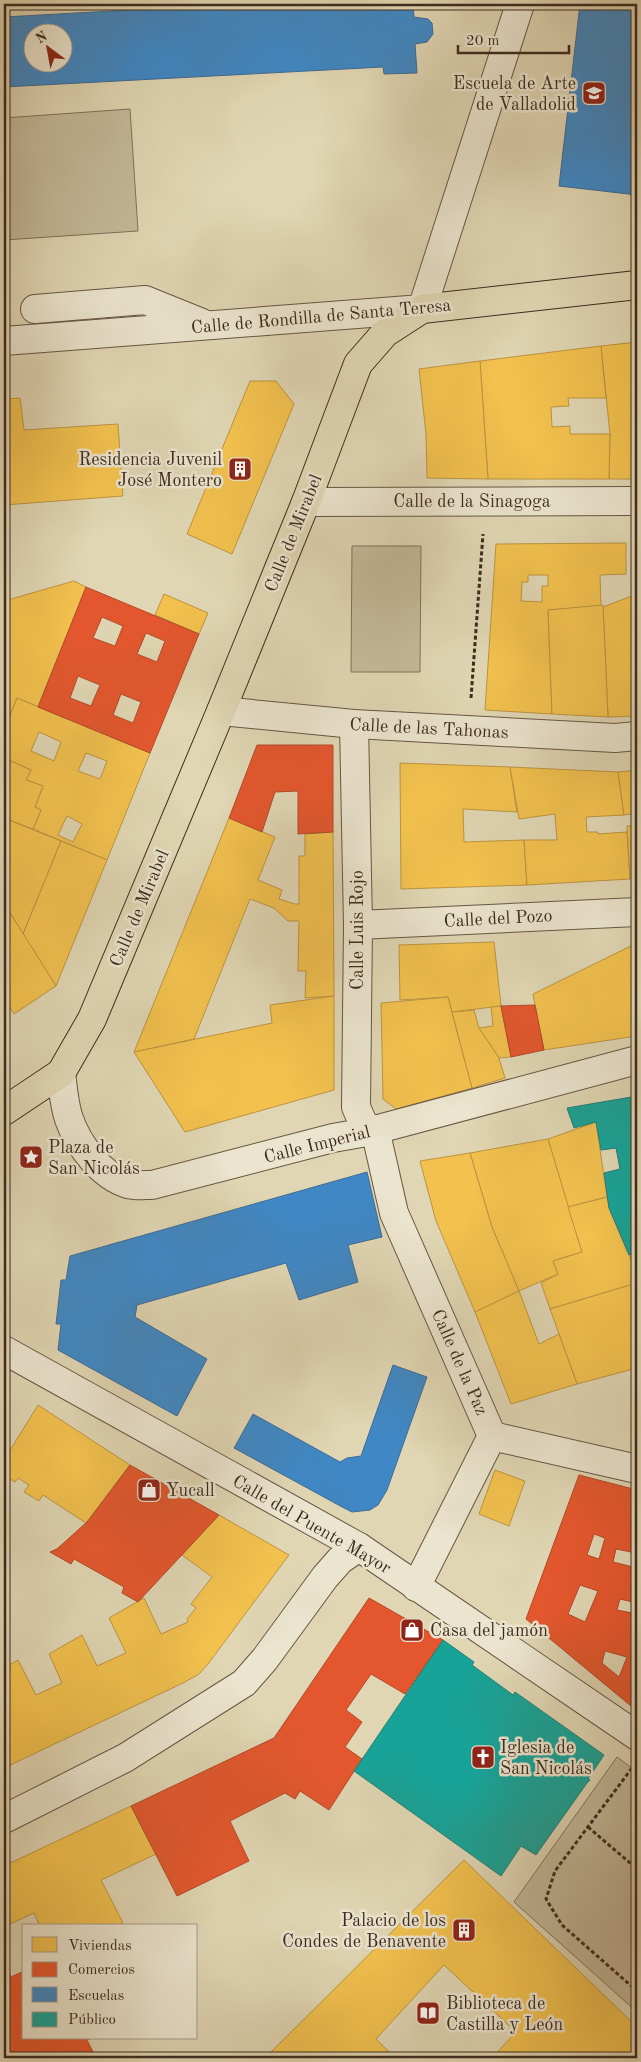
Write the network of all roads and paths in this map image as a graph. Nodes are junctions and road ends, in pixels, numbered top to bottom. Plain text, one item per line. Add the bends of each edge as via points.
1 (520, 4) edge
2 (637, 285) edge
3 (35, 309) dead end
4 (422, 309) junction
5 (208, 325) junction
6 (4, 341) edge
7 (486, 501) junction
8 (637, 501) edge
9 (306, 502) junction
10 (221, 711) junction
11 (354, 724) junction
12 (468, 731) junction
13 (637, 736) edge
14 (637, 912) edge
15 (358, 925) junction
16 (637, 1060) edge
17 (62, 1073) junction
18 (4, 1111) edge
19 (371, 1131) junction
20 (4, 1350) edge
21 (492, 1436) junction
22 (637, 1469) edge
23 (359, 1547) junction
24 (416, 1587) junction
25 (635, 1735) edge
26 (637, 1760) edge
27 (4, 1819) edge
28 (588, 1827) junction
29 (637, 1870) edge
30 (637, 1992) edge

1 - 4 street
2 - 4 main road, Calle de Rondilla de Santa Teresa
3 - 5 street via 146,300
4 - 5 street, Calle de Rondilla de Santa Teresa
4 - 9 main road, Calle de Mirabel via 385,333 358,364
5 - 6 street, Calle de Rondilla de Santa Teresa
7 - 8 street, Calle de la Sinagoga
7 - 9 street, Calle de la Sinagoga
7 - 12 path
9 - 10 main road, Calle de Mirabel
10 - 11 street, Calle de las Tahonas
10 - 17 main road, Calle de Mirabel via 110,979
11 - 12 street, Calle de las Tahonas
11 - 15 street, Calle Luis Rojo
12 - 13 street, Calle de las Tahonas via 615,738
14 - 15 street, Calle del Pozo
15 - 19 street, Calle Luis Rojo via 356,1107
16 - 19 street, Calle Imperial
17 - 18 main road
17 - 19 street, Calle Imperial via 68,1118 76,1138 106,1172 129,1184 152,1185
19 - 21 street, Calle de la Paz via 394,1213
20 - 23 street, Calle del Puente Mayor
21 - 22 street
21 - 24 street, Calle de la Paz
23 - 24 street, Calle del Puente Mayor
23 - 27 street via 340,1560 325,1577 265,1660 244,1682 125,1758
24 - 25 street, Calle del Puente Mayor
26 - 28 path
28 - 29 path
28 - 30 path via 555,1871 546,1899 562,1925

